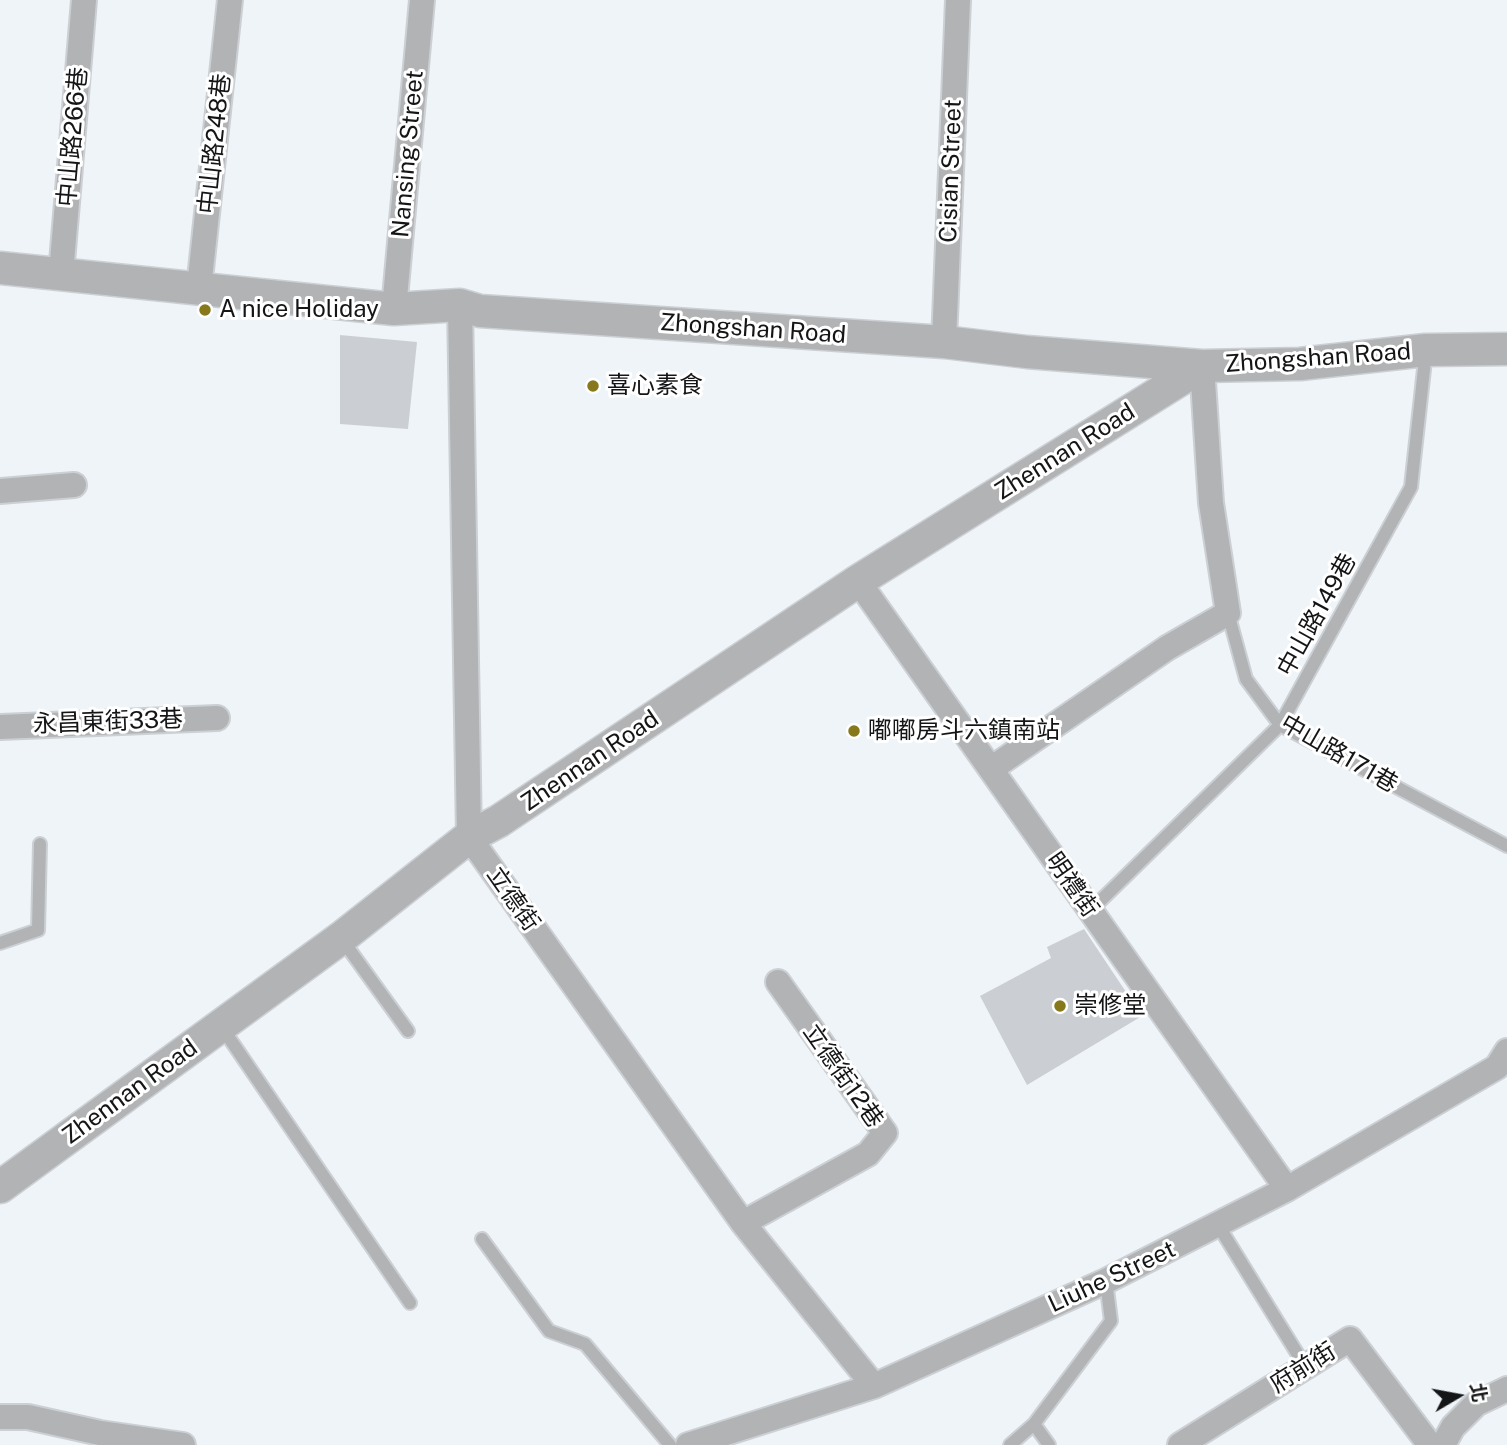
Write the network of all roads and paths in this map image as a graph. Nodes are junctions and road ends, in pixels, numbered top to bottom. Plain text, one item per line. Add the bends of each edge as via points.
1 (84, 0) edge
2 (230, 0) edge
3 (422, 0) edge
4 (958, 0) edge
5 (0, 268) edge
6 (61, 274) junction
7 (199, 288) junction
8 (460, 306) junction
9 (394, 309) junction
10 (944, 342) junction
11 (1507, 349) edge
12 (1426, 350) junction
13 (1202, 366) junction
14 (74, 485) dead end
15 (0, 491) edge
16 (858, 581) junction
17 (1228, 613) junction
18 (217, 718) dead end
19 (1280, 725) junction
20 (0, 727) edge
21 (991, 769) junction
22 (469, 837) junction
23 (40, 844) dead end
24 (1507, 846) edge
25 (1090, 911) junction
26 (341, 938) junction
27 (0, 943) edge
28 (778, 982) dead end
29 (221, 1026) junction
30 (408, 1031) dead end
31 (1507, 1051) edge
32 (0, 1187) edge
33 (1287, 1189) junction
34 (743, 1223) junction
35 (1218, 1226) junction
36 (482, 1239) dead end
37 (1107, 1281) junction
38 (410, 1303) dead end
39 (1305, 1366) junction
40 (874, 1386) junction
41 (1507, 1389) edge
42 (0, 1417) edge
43 (1034, 1424) junction
44 (106, 1439) edge
45 (183, 1445) edge
46 (670, 1445) edge
47 (688, 1445) edge
48 (1010, 1445) edge
49 (1049, 1445) edge
50 (1180, 1445) edge
51 (1430, 1445) edge
52 (1443, 1445) edge

1 - 6 street, 中山路266巷
2 - 7 street, 中山路248巷
3 - 9 street, Nansing Street
4 - 10 street, Cisian Street
5 - 6 street, Zhongshan Road
6 - 7 street, Zhongshan Road
7 - 9 street, Zhongshan Road
8 - 9 street, Zhongshan Road
8 - 10 street, Zhongshan Road via 480,311
8 - 22 street
10 - 13 street, Zhongshan Road
11 - 12 street, Zhongshan Road
12 - 13 street, Zhongshan Road via 1300,364
12 - 19 lane, 中山路149巷 via 1411,487
13 - 16 street, Zhennan Road
13 - 17 street, 中山路171巷 via 1211,503
14 - 15 street
16 - 21 street, 明禮街
16 - 22 street, Zhennan Road via 511,814
17 - 19 lane, 中山路171巷 via 1246,679
17 - 21 street via 1167,648
18 - 20 street, 永昌東街33巷
19 - 24 lane, 中山路171巷
19 - 25 lane, 中山路149巷
21 - 25 street, 明禮街
22 - 26 street, Zhennan Road
22 - 34 street, 立德街
23 - 27 lane via 38,930
25 - 33 street, 明禮街
26 - 29 street, Zhennan Road
26 - 30 lane
28 - 34 street, 立德街12巷 via 885,1133 868,1154
29 - 32 street, Zhennan Road
29 - 38 lane
31 - 33 street, Liuhe Street via 1497,1067
33 - 35 street, Liuhe Street
34 - 40 street, 立德街
35 - 37 street, Liuhe Street
35 - 39 lane
36 - 46 lane via 548,1331 585,1345
37 - 40 street, Liuhe Street
37 - 43 lane via 1111,1321
39 - 50 street, 府前街
39 - 51 street, 府前街 via 1350,1339
40 - 47 street, Liuhe Street
41 - 52 street via 1476,1404
42 - 44 street via 28,1417
43 - 48 lane
43 - 49 lane
44 - 45 street

